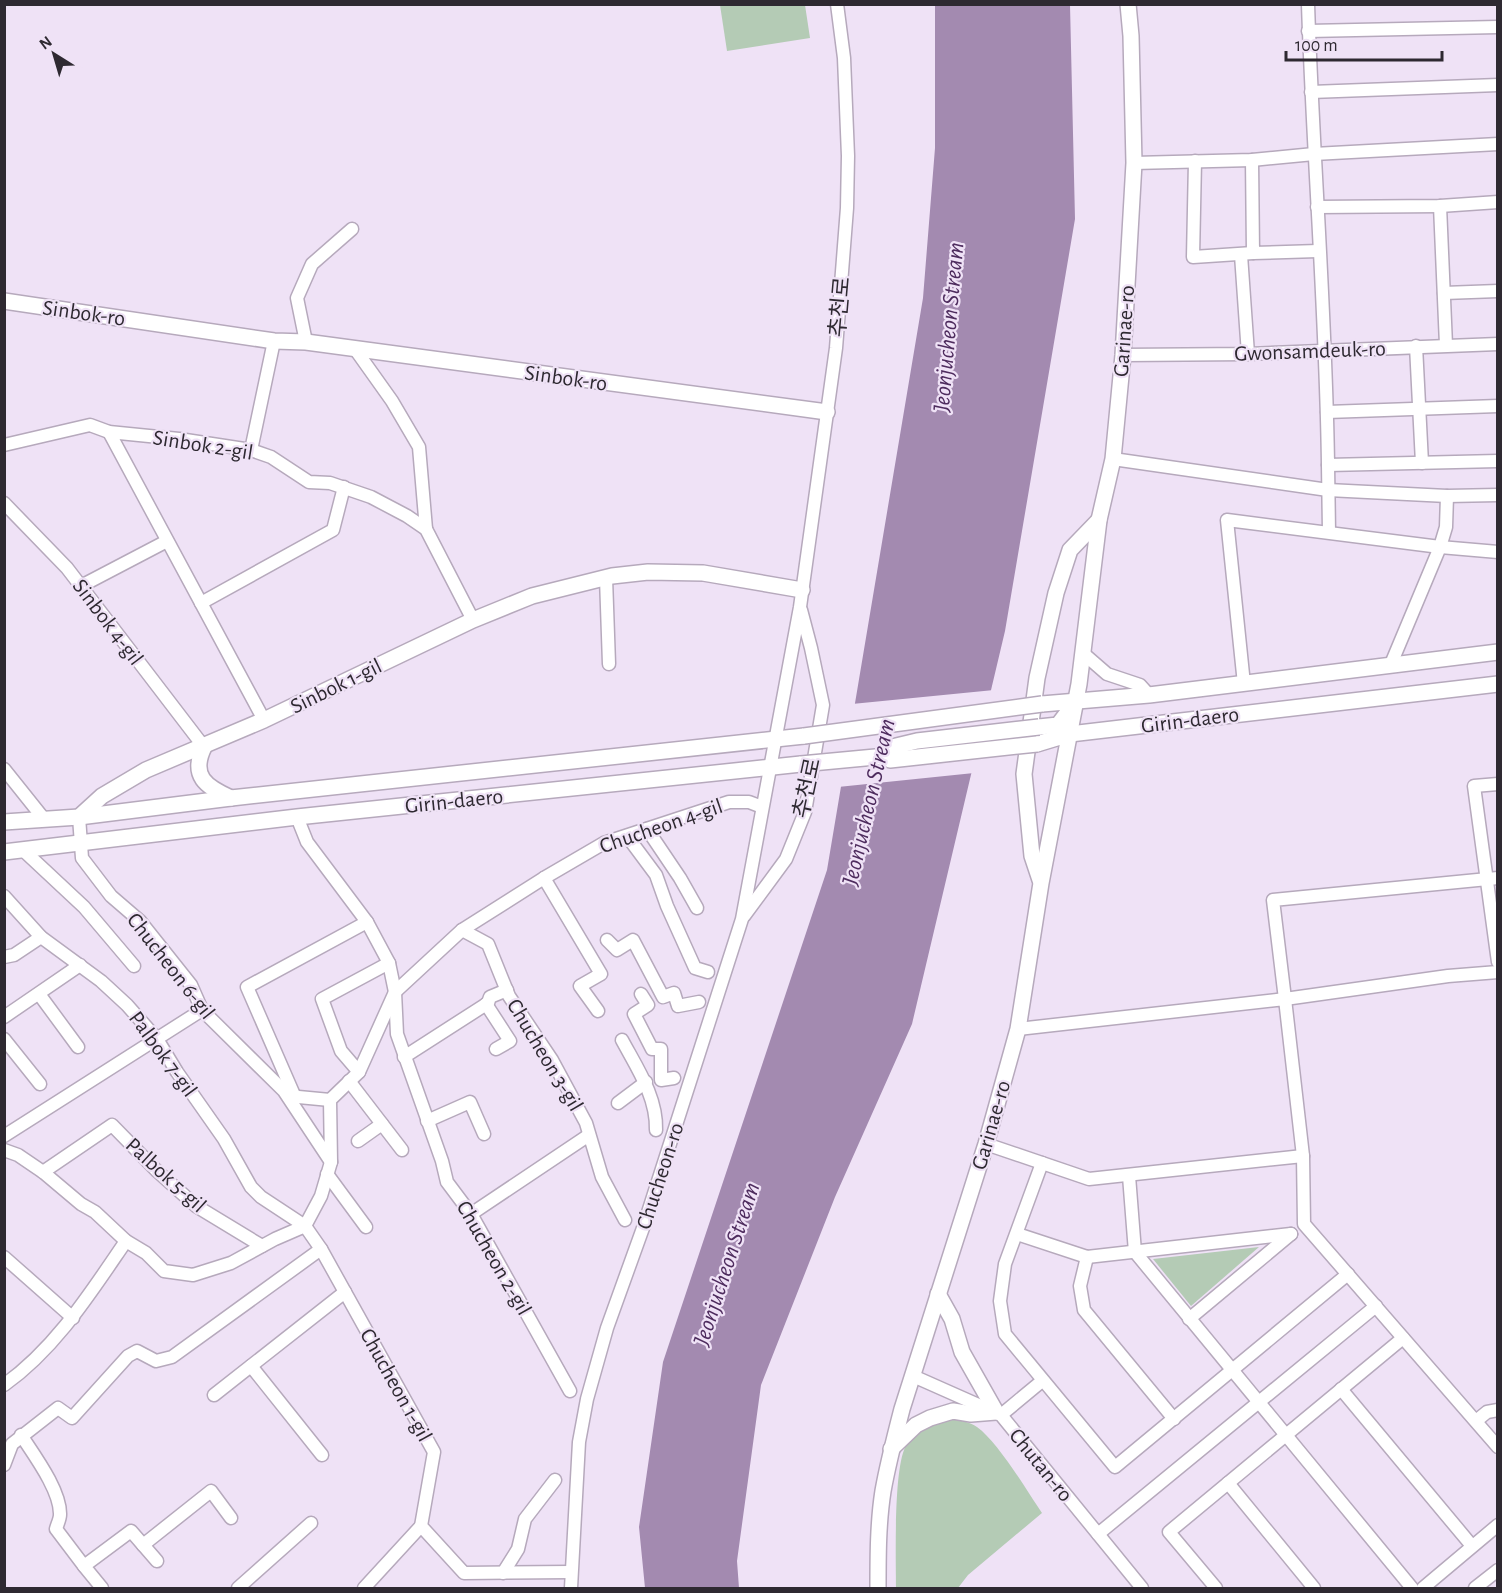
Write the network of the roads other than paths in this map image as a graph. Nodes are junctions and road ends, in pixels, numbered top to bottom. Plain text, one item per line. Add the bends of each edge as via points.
1 (837, 4) edge
2 (1128, 4) edge
3 (1308, 4) edge
4 (1497, 27) edge
5 (1308, 31) junction
6 (1497, 85) edge
7 (1311, 92) junction
8 (1497, 144) edge
9 (1314, 154) junction
10 (1252, 160) junction
11 (1195, 161) junction
12 (1134, 163) junction
13 (1497, 202) edge
14 (1440, 206) junction
15 (1317, 207) junction
16 (352, 229) dead end
17 (1318, 251) junction
18 (1247, 254) junction
19 (1497, 291) edge
20 (1444, 293) junction
21 (4, 301) edge
22 (274, 341) junction
23 (306, 342) junction
24 (1497, 344) edge
25 (1446, 345) junction
26 (1416, 346) junction
27 (356, 349) junction
28 (1326, 351) junction
29 (1248, 354) junction
30 (1123, 355) junction
31 (1497, 406) edge
32 (1419, 409) junction
33 (827, 412) junction
34 (1327, 412) junction
35 (109, 432) junction
36 (4, 445) edge
37 (251, 450) junction
38 (1113, 459) junction
39 (1497, 461) edge
40 (1422, 463) junction
41 (1328, 465) junction
42 (345, 487) junction
43 (1328, 489) junction
44 (1497, 495) edge
45 (1447, 496) junction
46 (4, 503) edge
47 (1099, 520) junction
48 (426, 529) junction
49 (1329, 532) junction
50 (167, 541) junction
51 (1440, 547) junction
52 (1497, 552) edge
53 (606, 578) junction
54 (81, 586) junction
55 (802, 590) junction
56 (201, 603) junction
57 (800, 607) junction
58 (473, 620) junction
59 (1497, 652) edge
60 (1084, 654) junction
61 (609, 664) dead end
62 (1391, 664) junction
63 (1244, 684) junction
64 (1497, 684) edge
65 (1149, 695) junction
66 (1077, 701) junction
67 (264, 720) junction
68 (1070, 734) junction
69 (776, 739) junction
70 (204, 747) junction
71 (886, 756) junction
72 (770, 767) junction
73 (4, 769) edge
74 (1497, 784) edge
75 (231, 798) junction
76 (762, 807) junction
77 (297, 817) junction
78 (79, 818) junction
79 (44, 819) junction
80 (4, 822) edge
81 (646, 829) junction
82 (627, 836) junction
83 (80, 841) junction
84 (23, 850) junction
85 (4, 852) edge
86 (544, 878) junction
87 (1492, 879) edge
88 (1041, 883) junction
89 (4, 896) edge
90 (697, 908) dead end
91 (742, 920) junction
92 (367, 922) junction
93 (462, 930) junction
94 (41, 937) junction
95 (607, 940) dead end
96 (4, 957) edge
97 (1497, 962) edge
98 (388, 963) junction
99 (80, 965) junction
100 (134, 966) dead end
101 (708, 972) dead end
102 (1497, 972) edge
103 (507, 990) junction
104 (395, 992) junction
105 (39, 994) junction
106 (641, 994) dead end
107 (1285, 999) junction
108 (699, 1002) dead end
109 (486, 1004) junction
110 (202, 1010) junction
111 (598, 1011) dead end
112 (4, 1017) edge
113 (1018, 1029) junction
114 (4, 1039) edge
115 (157, 1039) junction
116 (622, 1040) dead end
117 (78, 1047) dead end
118 (496, 1049) dead end
119 (404, 1057) junction
120 (359, 1072) junction
121 (674, 1078) dead end
122 (349, 1082) junction
123 (646, 1082) junction
124 (40, 1084) dead end
125 (291, 1097) junction
126 (330, 1100) junction
127 (618, 1103) dead end
128 (427, 1121) junction
129 (382, 1124) junction
130 (656, 1130) dead end
131 (484, 1134) dead end
132 (4, 1136) edge
133 (589, 1136) junction
134 (358, 1141) dead end
135 (986, 1144) junction
136 (4, 1150) edge
137 (402, 1150) dead end
138 (1303, 1156) junction
139 (331, 1162) junction
140 (1042, 1163) junction
141 (43, 1172) junction
142 (327, 1174) junction
143 (1129, 1176) junction
144 (471, 1214) junction
145 (625, 1220) dead end
146 (1304, 1224) junction
147 (305, 1226) junction
148 (366, 1227) dead end
149 (1017, 1234) junction
150 (1291, 1234) junction
151 (126, 1241) junction
152 (262, 1246) junction
153 (321, 1250) junction
154 (1135, 1252) junction
155 (4, 1257) edge
156 (1087, 1257) junction
157 (1348, 1274) junction
158 (345, 1292) junction
159 (938, 1294) junction
160 (1376, 1306) junction
161 (73, 1318) junction
162 (1190, 1319) junction
163 (1403, 1338) junction
164 (251, 1366) junction
165 (1232, 1371) junction
166 (913, 1376) junction
167 (1042, 1381) junction
168 (4, 1384) edge
169 (1341, 1389) junction
170 (570, 1391) dead end
171 (214, 1395) dead end
172 (1258, 1402) junction
173 (1497, 1410) edge
174 (998, 1414) junction
175 (1174, 1419) junction
176 (1476, 1421) junction
177 (21, 1435) junction
178 (1286, 1436) junction
179 (1497, 1447) edge
180 (891, 1449) junction
181 (322, 1455) dead end
182 (4, 1465) edge
183 (555, 1480) dead end
184 (1228, 1483) junction
185 (231, 1518) dead end
186 (311, 1523) dead end
187 (1497, 1525) edge
188 (421, 1526) junction
189 (1098, 1534) junction
190 (143, 1545) junction
191 (1472, 1546) junction
192 (157, 1561) dead end
193 (84, 1566) junction
194 (571, 1572) junction
195 (503, 1573) junction
196 (1496, 1573) edge
197 (102, 1588) edge
198 (238, 1588) edge
199 (364, 1588) edge
200 (571, 1588) edge
201 (878, 1588) edge
202 (1142, 1588) edge
203 (1216, 1588) edge
204 (1314, 1588) edge
205 (1412, 1588) edge
206 (1423, 1588) edge
207 (1475, 1588) edge

1 - 33 street, 추천로 via 844,58 847,208
2 - 12 street, Garinae-ro
3 - 5 street
4 - 5 street
5 - 7 street
6 - 7 street
7 - 9 street
8 - 9 street
9 - 10 street
9 - 15 street
10 - 11 street
10 - 18 street
11 - 12 street
11 - 18 street via 1193,257
12 - 30 street, Garinae-ro
13 - 14 street
14 - 15 street
14 - 20 street
15 - 17 street
16 - 23 street via 312,264 297,298
17 - 18 street
17 - 28 street
18 - 29 street
19 - 20 street
20 - 25 street
21 - 22 street, Sinbok-ro
22 - 23 street, Sinbok-ro
22 - 37 street
23 - 27 street, Sinbok-ro
24 - 25 street, Gwonsamdeuk-ro
25 - 26 street, Gwonsamdeuk-ro
26 - 28 street, Gwonsamdeuk-ro
26 - 32 street
27 - 33 street, Sinbok-ro
27 - 48 street via 419,447
28 - 29 street, Gwonsamdeuk-ro
28 - 34 street
29 - 30 street, Gwonsamdeuk-ro
30 - 38 street, Garinae-ro
31 - 32 street
32 - 34 street
32 - 40 street
33 - 55 street, 추천로
34 - 41 street
35 - 36 street, Sinbok 2-gil via 90,425
35 - 37 street, Sinbok 2-gil
35 - 50 street
37 - 42 street, Sinbok 2-gil via 271,457 309,482
38 - 43 street
38 - 47 street, Garinae-ro
39 - 40 street
40 - 41 street
41 - 43 street
42 - 48 street, Sinbok 2-gil
42 - 56 street via 333,530
43 - 45 street
43 - 49 street
44 - 45 street
45 - 51 street via 1446,527
46 - 54 street, Sinbok 4-gil
47 - 60 street, Garinae-ro
47 - 88 street via 1070,550 1037,678 1024,774 1032,856
48 - 58 street, Sinbok 2-gil
49 - 51 street
49 - 63 street via 1227,520
50 - 54 street
50 - 56 street
51 - 52 street
51 - 62 street
53 - 55 street, Sinbok 1-gil via 648,572 703,573
53 - 58 street, Sinbok 1-gil via 532,596
53 - 61 street
54 - 70 street, Sinbok 4-gil
55 - 57 street, 추천로
56 - 67 street
57 - 69 street, 추천로
57 - 91 street, 추천로 via 823,705 805,812 786,860
58 - 67 street, Sinbok 1-gil
59 - 62 street, Girin-daero
60 - 65 street via 1107,674 1140,685
60 - 66 street, Garinae-ro
62 - 63 street, Girin-daero
63 - 65 street, Girin-daero
64 - 68 street, Girin-daero
65 - 66 street, Girin-daero
66 - 68 street, Garinae-ro
66 - 69 street, Girin-daero, bridge
66 - 71 street, Girin-daero, bridge via 1058,725 917,741 892,747
67 - 70 street, Sinbok 1-gil
68 - 71 street, Girin-daero, bridge via 1037,744 890,760
68 - 88 street, Garinae-ro
69 - 72 street, 추천로
69 - 75 street, Girin-daero
70 - 75 street via 198,766 203,781 212,790
70 - 78 street, Sinbok 1-gil via 137,776 102,796
71 - 72 street, Girin-daero, bridge
72 - 76 street, Chucheon-ro
72 - 77 street, Girin-daero
73 - 79 street
74 - 87 street via 1474,786
75 - 78 street, Girin-daero
76 - 81 street, Chucheon 4-gil via 729,802
76 - 91 street, Chucheon-ro
77 - 83 street, Girin-daero
77 - 92 street, Chucheon 2-gil via 307,842
78 - 79 street, Girin-daero
78 - 83 street, Chucheon 6-gil
79 - 80 street, Girin-daero
81 - 82 street, Chucheon 4-gil
81 - 90 street
82 - 86 street, Chucheon 4-gil via 604,843
82 - 101 street via 656,875 695,968
83 - 84 street, Girin-daero
83 - 110 street, Chucheon 6-gil via 82,858 191,985
84 - 85 street, Girin-daero
84 - 100 street via 84,907
86 - 93 street, Chucheon 4-gil
86 - 111 street via 601,974 580,986
87 - 97 street
87 - 107 street via 1273,900
88 - 113 street, Garinae-ro
89 - 94 street, Palbok 7-gil
91 - 194 street, Chucheon-ro via 587,1399 579,1443
92 - 98 street, Chucheon 2-gil
92 - 125 street via 247,987
93 - 103 street, Chucheon 3-gil via 488,944
93 - 104 street, Chucheon 4-gil
94 - 96 street
94 - 99 street, Palbok 7-gil
95 - 108 street via 617,950 633,940 663,997 674,993 678,1006
98 - 104 street, Chucheon 2-gil
98 - 120 street via 322,999 341,1051
99 - 105 street
99 - 115 street, Palbok 7-gil via 127,1005
102 - 107 street
103 - 109 street, Chucheon 3-gil via 490,997
103 - 133 street, Chucheon 3-gil via 552,1060
104 - 119 street, Chucheon 2-gil via 397,1034
104 - 120 street, Chucheon 4-gil
105 - 112 street
105 - 117 street
106 - 121 street via 648,1005 634,1014 652,1049 661,1049 661,1080
107 - 113 street
107 - 138 street
109 - 118 street, Chucheon 3-gil via 510,1041
109 - 119 street, Chucheon 3-gil
110 - 115 street
110 - 125 street, Chucheon 6-gil
113 - 135 street, Garinae-ro
114 - 124 street
115 - 132 street
115 - 147 street, Palbok 7-gil via 225,1139 251,1187
116 - 123 street, Chucheon-ro
119 - 128 street, Chucheon 2-gil
120 - 122 street, Chucheon 4-gil
122 - 126 street, Chucheon 4-gil
122 - 129 street
123 - 127 street
123 - 130 street, Chucheon-ro
125 - 126 street
125 - 139 street, Chucheon 6-gil
126 - 139 street
128 - 131 street via 470,1102
128 - 144 street, Chucheon 2-gil via 447,1182
129 - 134 street
129 - 137 street
133 - 144 street
133 - 145 street, Chucheon 3-gil via 602,1177
135 - 140 street
135 - 159 street, Garinae-ro
136 - 141 street
138 - 143 street
138 - 146 street
139 - 142 street
140 - 143 street via 1089,1179
140 - 149 street
141 - 151 street
141 - 152 street, Palbok 5-gil via 112,1125 196,1206
142 - 147 street via 321,1196
142 - 148 street
143 - 154 street
144 - 170 street, Chucheon 2-gil
146 - 150 street
146 - 157 street
147 - 152 street
147 - 153 street, Chucheon 1-gil
149 - 156 street
149 - 167 street via 1005,1264 1000,1301 1003,1323 1005,1334
150 - 154 street
150 - 162 street
151 - 152 street via 165,1271 193,1275 231,1263
151 - 161 street
153 - 158 street, Chucheon 1-gil
153 - 177 street via 172,1357 156,1361 138,1351 128,1356 72,1418 58,1408
154 - 156 street
154 - 162 street
155 - 161 street
156 - 175 street via 1080,1286 1084,1310
157 - 160 street
157 - 165 street
158 - 164 street
158 - 188 street, Chucheon 1-gil via 434,1452
159 - 166 street, Garinae-ro
159 - 174 street via 952,1319 962,1352
160 - 163 street
160 - 172 street
161 - 168 street via 20,1374
162 - 165 street
163 - 169 street
163 - 176 street
164 - 171 street
164 - 181 street
165 - 172 street
165 - 175 street
166 - 174 street, Chutan-ro
166 - 180 street, Garinae-ro
167 - 174 street
167 - 175 street via 1115,1467
169 - 178 street
169 - 191 street
172 - 178 street
172 - 189 street
173 - 176 street
174 - 180 street via 953,1410 916,1425
174 - 189 street, Chutan-ro
176 - 179 street
177 - 182 street via 12,1444
177 - 193 street via 52,1486 60,1515 56,1529
178 - 184 street
178 - 205 street
180 - 201 street, Garinae-ro via 879,1533
183 - 195 street via 525,1519 518,1549
184 - 203 street via 1169,1532
184 - 204 street
185 - 190 street via 211,1491
186 - 198 street
187 - 191 street
188 - 195 street via 464,1573
188 - 199 street
189 - 202 street, Chutan-ro
190 - 192 street
190 - 193 street via 131,1531
191 - 206 street
193 - 197 street
194 - 195 street
194 - 200 street, Chucheon-ro
196 - 207 street

